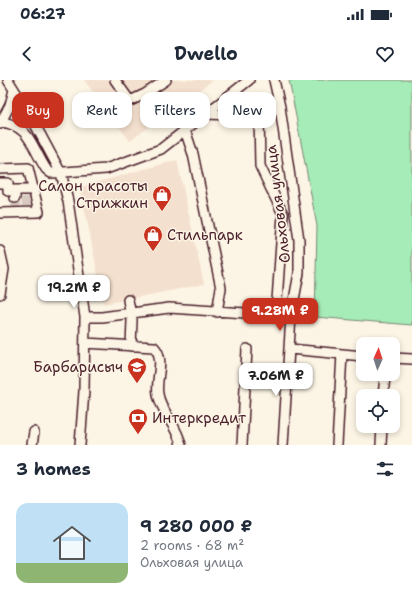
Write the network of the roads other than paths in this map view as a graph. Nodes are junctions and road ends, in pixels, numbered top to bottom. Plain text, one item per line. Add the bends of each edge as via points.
1 (8, 80) edge
2 (115, 80) edge
3 (166, 80) edge
4 (249, 80) edge
5 (274, 80) edge
6 (14, 90) junction
7 (280, 107) junction
8 (276, 109) edge
9 (210, 111) edge
10 (1, 123) edge
11 (188, 128) edge
12 (259, 128) edge
13 (185, 130) junction
14 (0, 169) edge
15 (61, 173) junction
16 (0, 183) edge
17 (28, 199) junction
18 (15, 202) junction
19 (0, 213) edge
20 (0, 251) edge
21 (0, 294) edge
22 (128, 300) dead end
23 (217, 312) junction
24 (130, 313) junction
25 (276, 315) junction
26 (291, 316) junction
27 (85, 317) junction
28 (85, 343) junction
29 (131, 346) junction
30 (247, 349) dead end
31 (290, 350) junction
32 (342, 354) junction
33 (356, 355) edge
34 (400, 358) edge
35 (412, 359) edge
36 (34, 432) dead end
37 (382, 433) edge
38 (32, 445) edge
39 (80, 445) edge
40 (181, 445) edge
41 (242, 445) edge
42 (283, 445) edge
43 (337, 445) edge
44 (381, 445) edge

1 - 6 street
2 - 3 street via 130,101
4 - 9 street
5 - 7 street, Ольховая улица
6 - 10 street
6 - 15 street
7 - 8 street
7 - 26 street, Ольховая улица via 299,240 299,273
10 - 15 street via 17,126 25,132 46,169 51,173
11 - 13 street
12 - 25 street via 260,166 283,214
13 - 15 street via 161,149 106,169
13 - 23 street via 193,154 221,288
14 - 17 street via 28,168
15 - 27 street via 68,201
16 - 18 street via 8,183 8,191
17 - 18 street
17 - 18 street
18 - 19 street
20 - 21 street via 4,269
22 - 24 street
23 - 24 street via 169,308
23 - 25 street
24 - 27 street
24 - 29 street
25 - 26 street
26 - 31 street, Ольховая улица
27 - 28 street
28 - 29 street
28 - 39 street
29 - 40 street via 154,346 158,350 158,394
30 - 41 street
31 - 32 street
31 - 42 street, Ольховая улица
32 - 33 street
32 - 43 street
34 - 35 street
36 - 38 street
37 - 44 street

